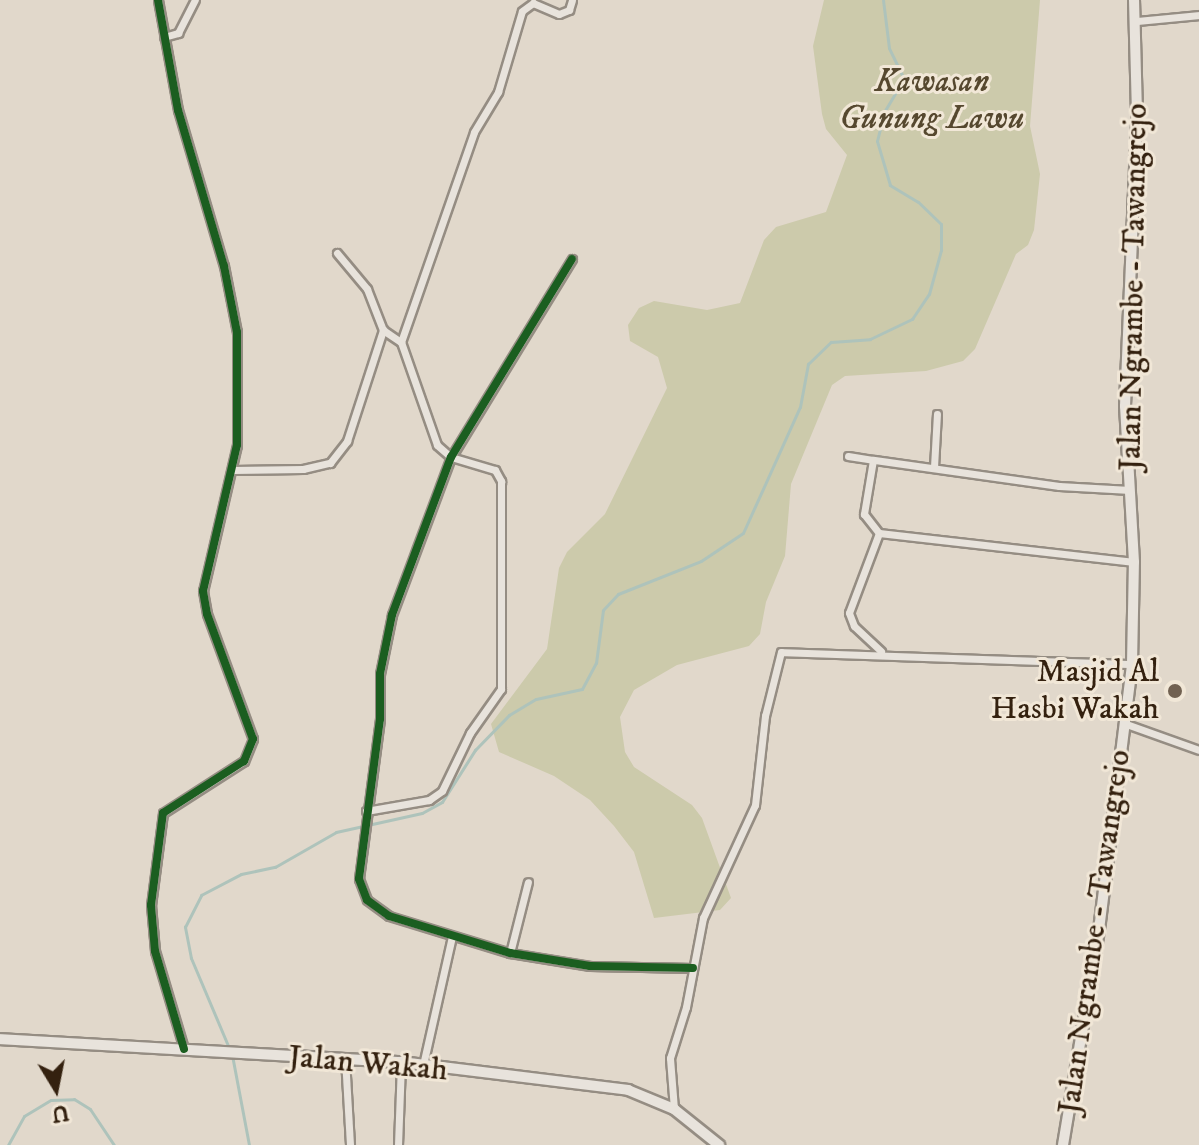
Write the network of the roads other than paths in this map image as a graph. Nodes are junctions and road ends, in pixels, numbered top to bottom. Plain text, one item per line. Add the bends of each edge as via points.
1 (158, 0) edge
2 (195, 0) edge
3 (572, 0) edge
4 (1134, 0) edge
5 (1199, 15) edge
6 (1138, 21) junction
7 (164, 37) junction
8 (337, 253) dead end
9 (572, 259) dead end
10 (383, 330) junction
11 (401, 342) junction
12 (937, 414) dead end
13 (848, 456) dead end
14 (451, 457) junction
15 (873, 460) junction
16 (934, 467) junction
17 (233, 470) junction
18 (1130, 490) junction
19 (879, 533) junction
20 (1134, 562) junction
21 (883, 653) junction
22 (1132, 664) junction
23 (1126, 724) junction
24 (1199, 750) edge
25 (365, 816) junction
26 (528, 882) dead end
27 (452, 936) junction
28 (510, 953) junction
29 (693, 968) junction
30 (0, 1039) edge
31 (184, 1049) junction
32 (345, 1058) junction
33 (401, 1062) junction
34 (423, 1065) junction
35 (674, 1109) junction
36 (350, 1145) edge
37 (398, 1145) edge
38 (719, 1145) edge
39 (1063, 1145) edge

1 - 7 street
2 - 7 street via 178,33
3 - 11 street via 569,10 559,14 533,3 522,11 498,92 474,132
4 - 6 main road, Jalan Ngrambe - Tawangrejo
5 - 6 street
6 - 18 main road, Jalan Ngrambe - Tawangrejo via 1125,406
7 - 17 street via 237,332 240,414
8 - 10 street via 367,289
9 - 14 street
10 - 11 street
10 - 17 street via 347,441 330,463 303,469
11 - 14 street via 437,445
12 - 16 street
13 - 15 street
14 - 25 street via 392,615
14 - 25 street via 495,470 501,481 503,682 442,791 429,800
15 - 16 street
15 - 19 street via 864,514
16 - 18 street via 1059,486
17 - 31 street via 203,591 207,614 246,710 251,753 163,813 150,884 155,951
18 - 20 main road, Jalan Ngrambe - Tawangrejo
19 - 20 street
19 - 21 street via 849,613 854,626
20 - 22 main road, Jalan Ngrambe - Tawangrejo
21 - 22 street
21 - 29 street via 788,650 777,658 755,805 703,918
22 - 23 main road, Jalan Ngrambe - Tawangrejo
23 - 24 street
23 - 39 main road, Jalan Ngrambe - Tawangrejo
25 - 27 street via 359,879 367,900 407,924
26 - 28 street
27 - 28 street
27 - 34 street
28 - 29 street via 590,966
29 - 35 street via 670,1058
30 - 31 main road, Jalan Wakah
31 - 32 main road, Jalan Wakah via 216,1055
32 - 33 main road, Jalan Wakah
32 - 36 street
33 - 34 main road, Jalan Wakah
33 - 37 street
34 - 35 main road, Jalan Wakah via 628,1090
35 - 38 main road, Jalan Wakah

